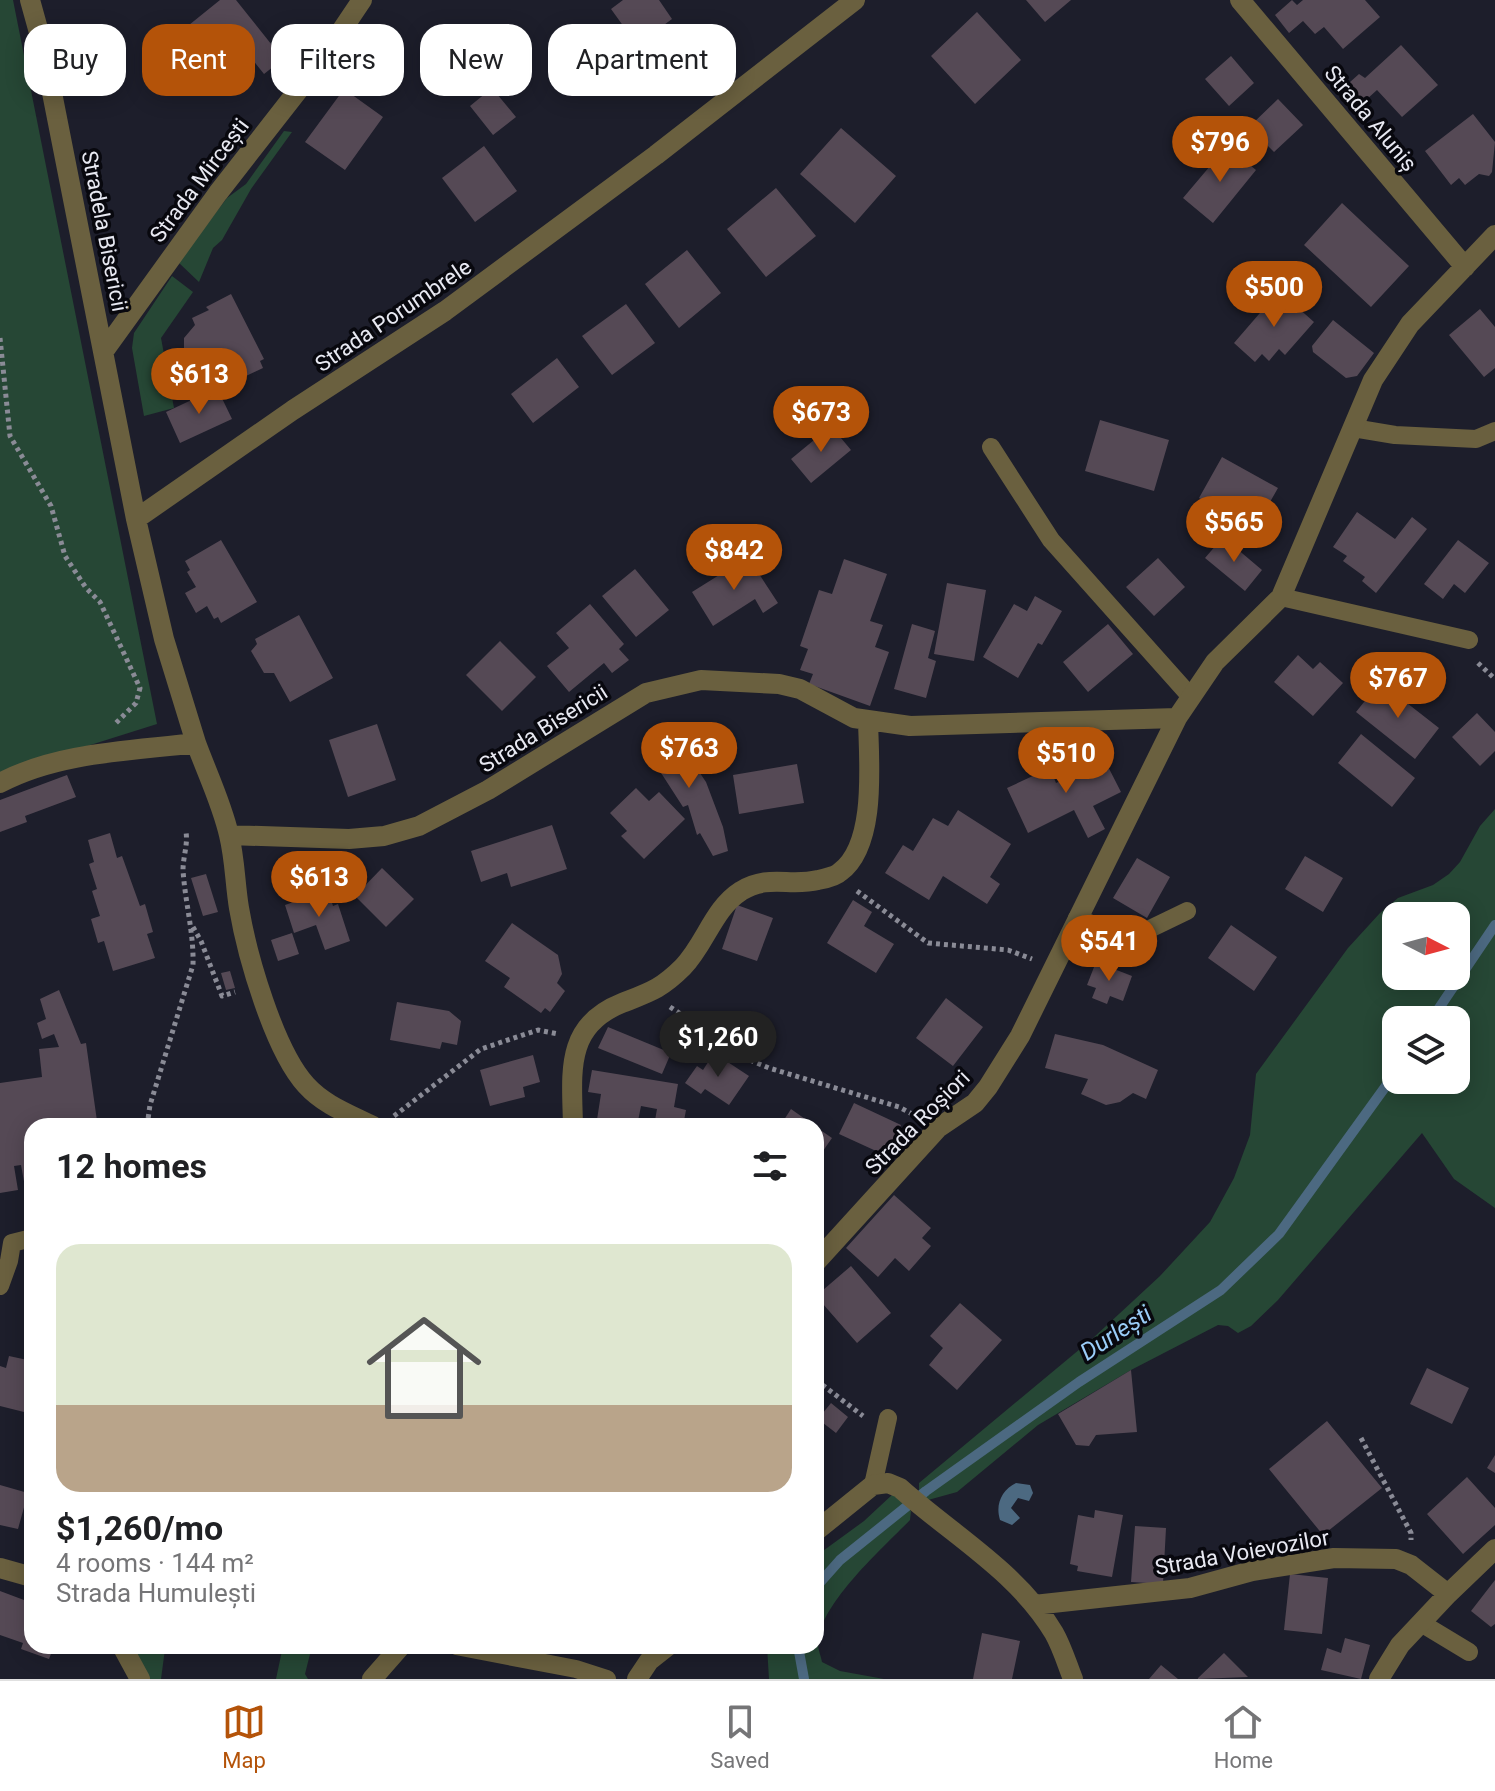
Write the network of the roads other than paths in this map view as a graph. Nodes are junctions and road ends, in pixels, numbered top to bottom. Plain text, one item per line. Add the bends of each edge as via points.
1 (30, 0) edge
2 (362, 0) edge
3 (855, 0) edge
4 (1240, 0) edge
5 (1495, 235) edge
6 (1465, 267) junction
7 (104, 351) junction
8 (1353, 428) junction
9 (1495, 431) edge
10 (991, 447) dead end
11 (136, 519) junction
12 (1281, 597) junction
13 (1469, 640) dead end
14 (1191, 697) junction
15 (1177, 718) junction
16 (868, 721) junction
17 (196, 743) junction
18 (0, 783) edge
19 (229, 835) junction
20 (1187, 911) dead end
21 (1077, 918) junction
22 (356, 1118) edge
23 (573, 1118) edge
24 (24, 1240) edge
25 (824, 1253) edge
26 (0, 1286) edge
27 (887, 1425) road end
28 (887, 1485) junction
29 (824, 1526) edge
30 (1495, 1549) edge
31 (0, 1568) edge
32 (24, 1575) edge
33 (1448, 1594) junction
34 (1034, 1605) junction
35 (1421, 1623) junction
36 (1469, 1652) dead end
37 (126, 1654) edge
38 (394, 1654) edge
39 (498, 1654) edge
40 (658, 1654) edge
41 (140, 1679) edge
42 (372, 1679) edge
43 (607, 1679) edge
44 (637, 1679) edge
45 (1073, 1679) edge
46 (1379, 1679) edge

1 - 7 street, Stradela Bisericii
2 - 7 street, Strada Mircești
3 - 11 street, Strada Porumbrele via 445,311
4 - 6 street, Strada Aluniș
5 - 6 street, Strada Roșiori
6 - 8 street, Strada Roșiori via 1410,324 1373,380
7 - 11 street, Stradela Bisericii
8 - 9 lane via 1476,439
8 - 12 street, Strada Roșiori
10 - 14 lane via 1051,540
11 - 17 street via 164,639
12 - 13 lane
12 - 14 street, Strada Roșiori via 1215,662
14 - 15 street, Strada Roșiori
15 - 16 street, Strada Bisericii via 910,726
15 - 21 street, Strada Roșiori
16 - 19 street, Strada Bisericii via 779,684 693,681 646,693 419,826 349,839
16 - 23 street via 869,797 855,853 840,873 816,881 756,882 738,893 724,903 689,961 666,985 592,1019 578,1039
17 - 18 street via 62,762
17 - 19 street
19 - 22 street via 243,931 272,1023 304,1084
20 - 21 lane via 1129,939
21 - 25 street, Strada Roșiori via 1020,1036 988,1087 975,1103 938,1128
24 - 26 lane via 12,1243
27 - 28 lane
28 - 29 street
28 - 34 street via 924,1509
30 - 33 street
31 - 32 street
33 - 34 street, Strada Voievozilor via 1396,1559 1334,1558 1190,1588
33 - 35 street
34 - 45 street via 1055,1634
35 - 36 lane
35 - 46 street
37 - 41 street
38 - 42 street
39 - 43 lane
40 - 44 street

